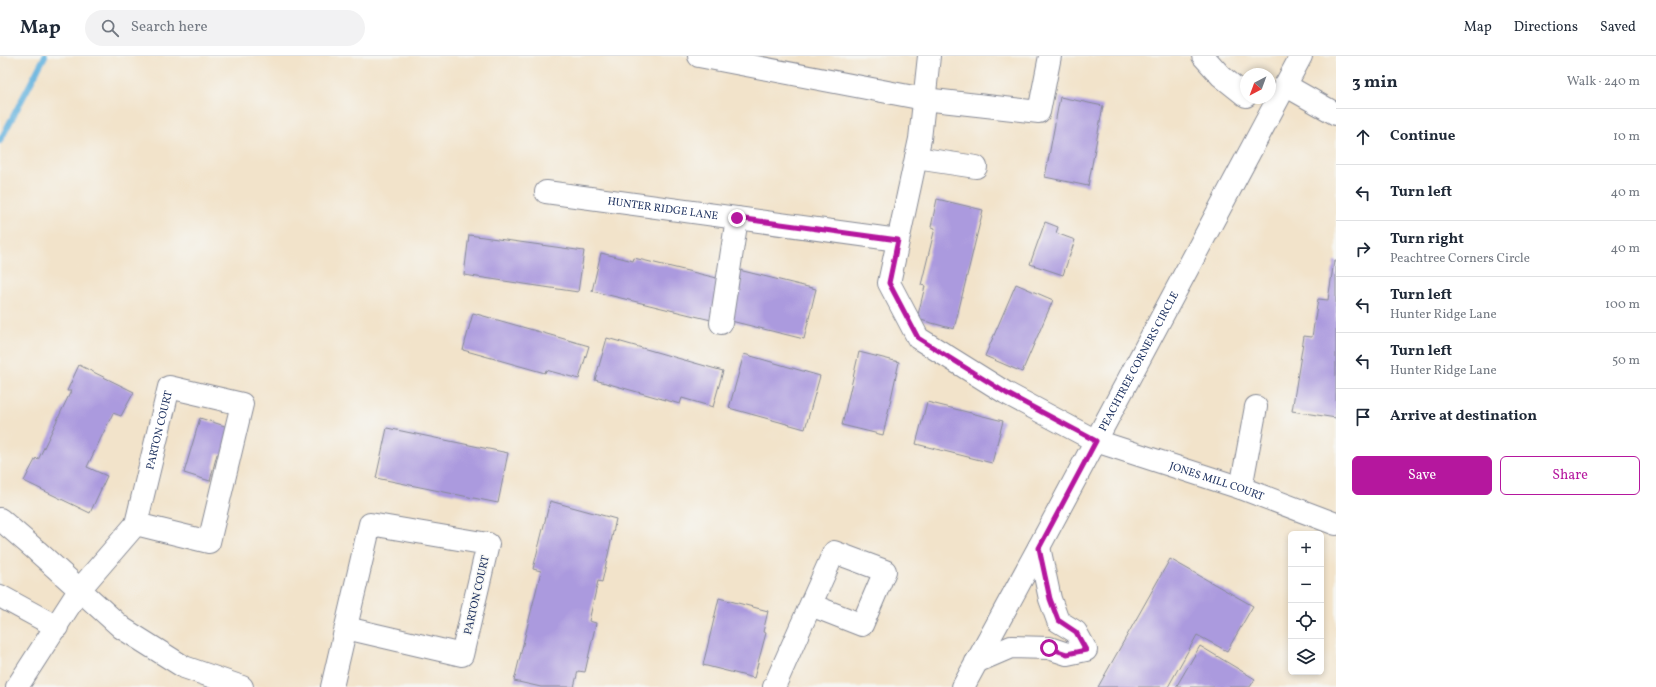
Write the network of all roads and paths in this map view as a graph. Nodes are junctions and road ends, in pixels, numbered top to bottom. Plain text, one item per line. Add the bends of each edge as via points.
1 (699, 56) edge
2 (928, 56) edge
3 (1050, 56) edge
4 (1203, 56) edge
5 (1301, 56) edge
6 (1285, 85) junction
7 (1240, 91) edge
8 (924, 98) junction
9 (1257, 104) edge
10 (1270, 114) junction
11 (1336, 114) edge
12 (916, 158) junction
13 (976, 167) dead end
14 (546, 192) dead end
15 (737, 218) junction
16 (898, 240) junction
17 (721, 323) dead end
18 (1256, 407) dead end
19 (1096, 441) junction
20 (1241, 488) junction
21 (0, 519) edge
22 (136, 524) junction
23 (1336, 524) edge
24 (1039, 548) junction
25 (80, 589) junction
26 (0, 596) edge
27 (811, 605) dead end
28 (57, 627) junction
29 (346, 628) junction
30 (976, 662) junction
31 (17, 687) edge
32 (242, 687) edge
33 (332, 687) edge
34 (774, 687) edge
35 (963, 687) edge

1 - 8 street
2 - 8 street
3 - 8 street via 1039,112
4 - 7 street via 1221,76
5 - 6 street, PEACHTREE CORNERS CIRCLE
6 - 10 street, PEACHTREE CORNERS CIRCLE
6 - 11 street
8 - 12 street
9 - 10 street
10 - 19 street, PEACHTREE CORNERS CIRCLE
12 - 13 street
12 - 16 street
14 - 15 street, HUNTER RIDGE LANE
15 - 16 street, HUNTER RIDGE LANE
15 - 17 street
16 - 19 street via 889,283 918,338 1006,393
18 - 20 street
19 - 20 street, JONES MILL COURT
19 - 24 street, PEACHTREE CORNERS CIRCLE
20 - 23 street, JONES MILL COURT
21 - 25 street
22 - 22 street, PARTON COURT via 209,542 242,404 169,387
22 - 25 street, PARTON COURT
24 - 30 street, PEACHTREE CORNERS CIRCLE
24 - 30 street via 1050,599 1058,620 1076,632 1086,650 1067,654 1049,648 1011,647
25 - 28 street, PARTON COURT
25 - 32 street via 122,628 184,667
26 - 28 street
27 - 34 street
28 - 31 street, PARTON COURT
29 - 29 street, PARTON COURT via 370,524 488,544 462,655
29 - 33 street, PARTON COURT
30 - 35 street, PEACHTREE CORNERS CIRCLE

